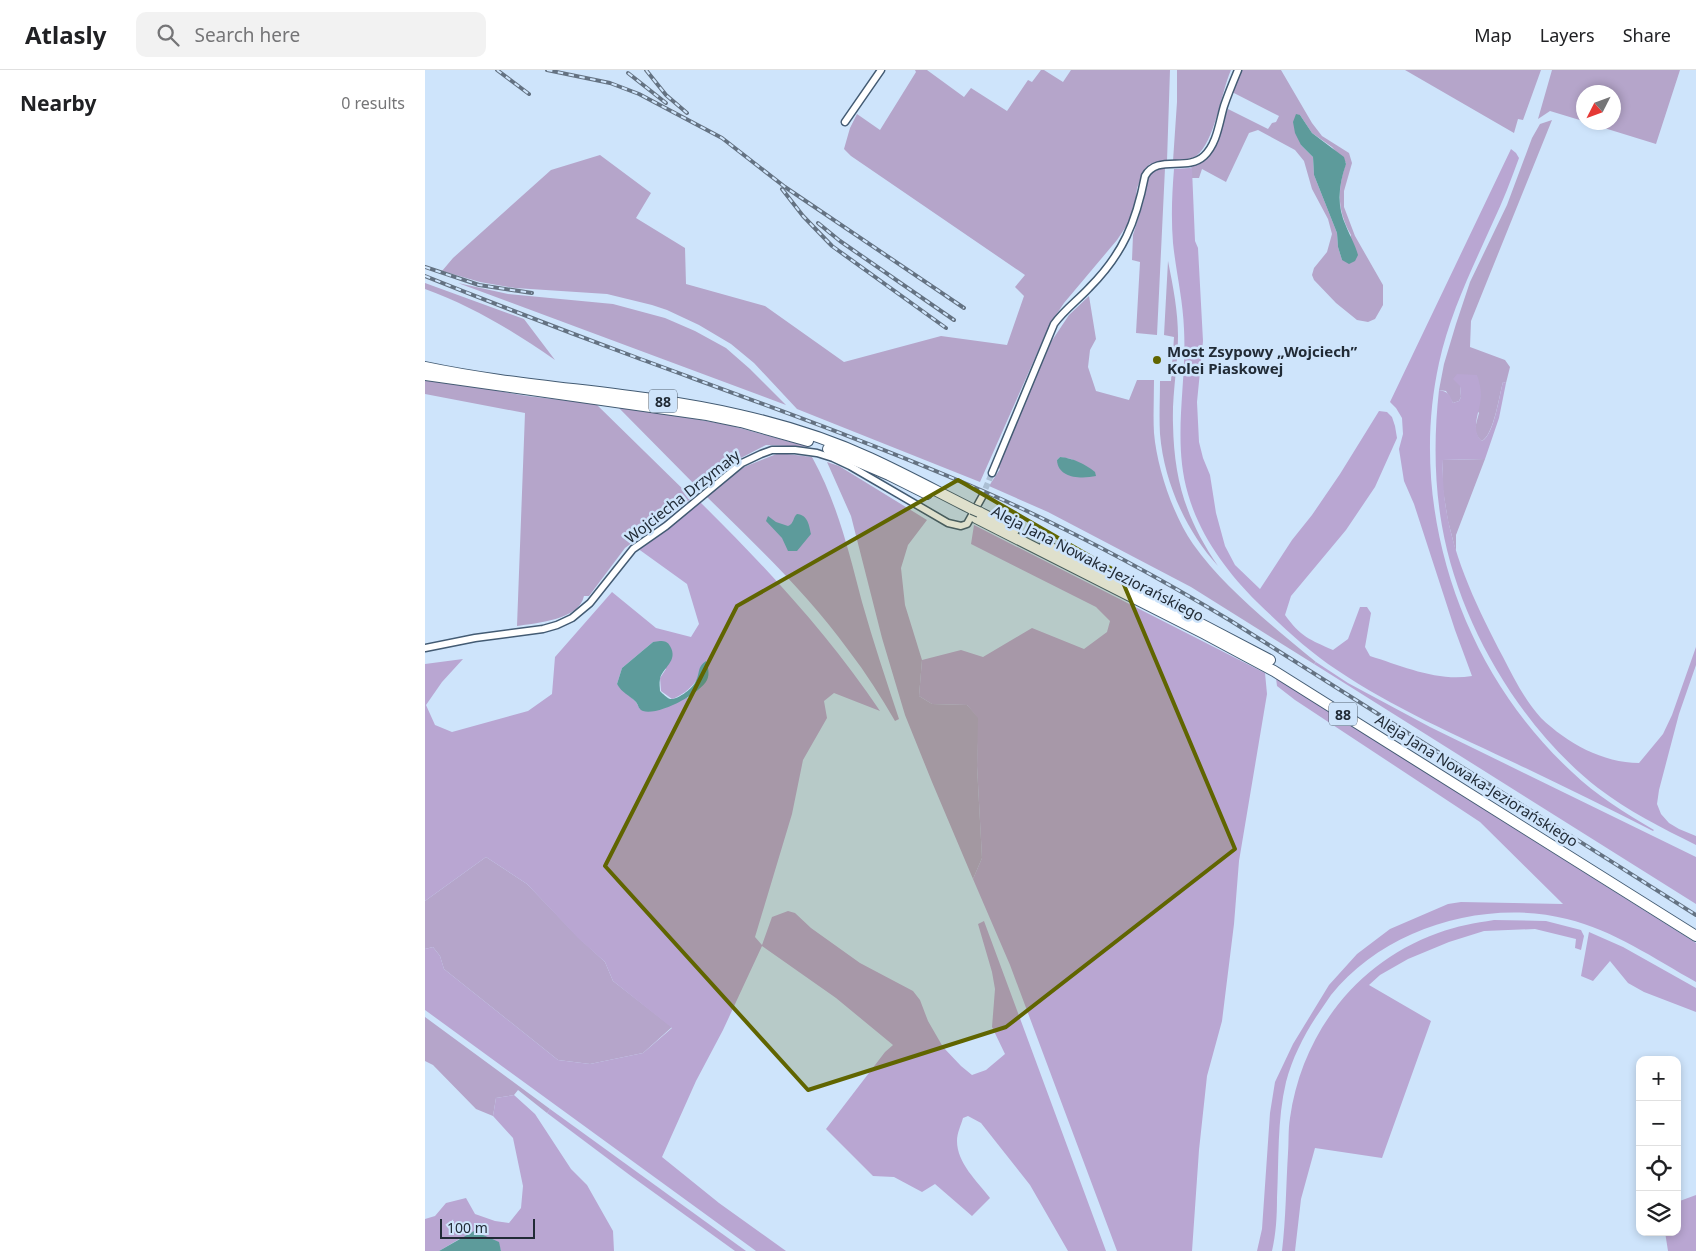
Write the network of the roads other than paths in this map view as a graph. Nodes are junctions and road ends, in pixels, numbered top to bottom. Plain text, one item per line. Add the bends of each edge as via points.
1 (881, 70) edge
2 (1238, 70) edge
3 (845, 122) dead end
4 (425, 367) edge
5 (425, 374) edge
6 (992, 473) tunnel mouth
7 (982, 497) tunnel mouth
8 (974, 514) junction
9 (425, 648) edge
10 (1696, 928) edge
11 (1696, 936) edge

1 - 3 street
2 - 6 street via 1215,139 1207,152 1195,162 1158,165 1148,171 1125,241 1099,278 1063,312 1055,324
4 - 8 main road, Aleja Jana Nowaka-Jeziorańskiego / 88 via 674,402 742,415 847,448 892,468
5 - 8 main road, Aleja Jana Nowaka-Jeziorańskiego / 88 via 741,422 818,444
7 - 9 street, Wojciecha Drzymały via 967,524 957,526 833,458 795,450 766,452 742,463 633,549 590,603 572,618 548,628
8 - 10 main road, Aleja Jana Nowaka-Jeziorańskiego / 88 via 1278,665
8 - 11 main road, Aleja Jana Nowaka-Jeziorańskiego / 88 via 1274,670

